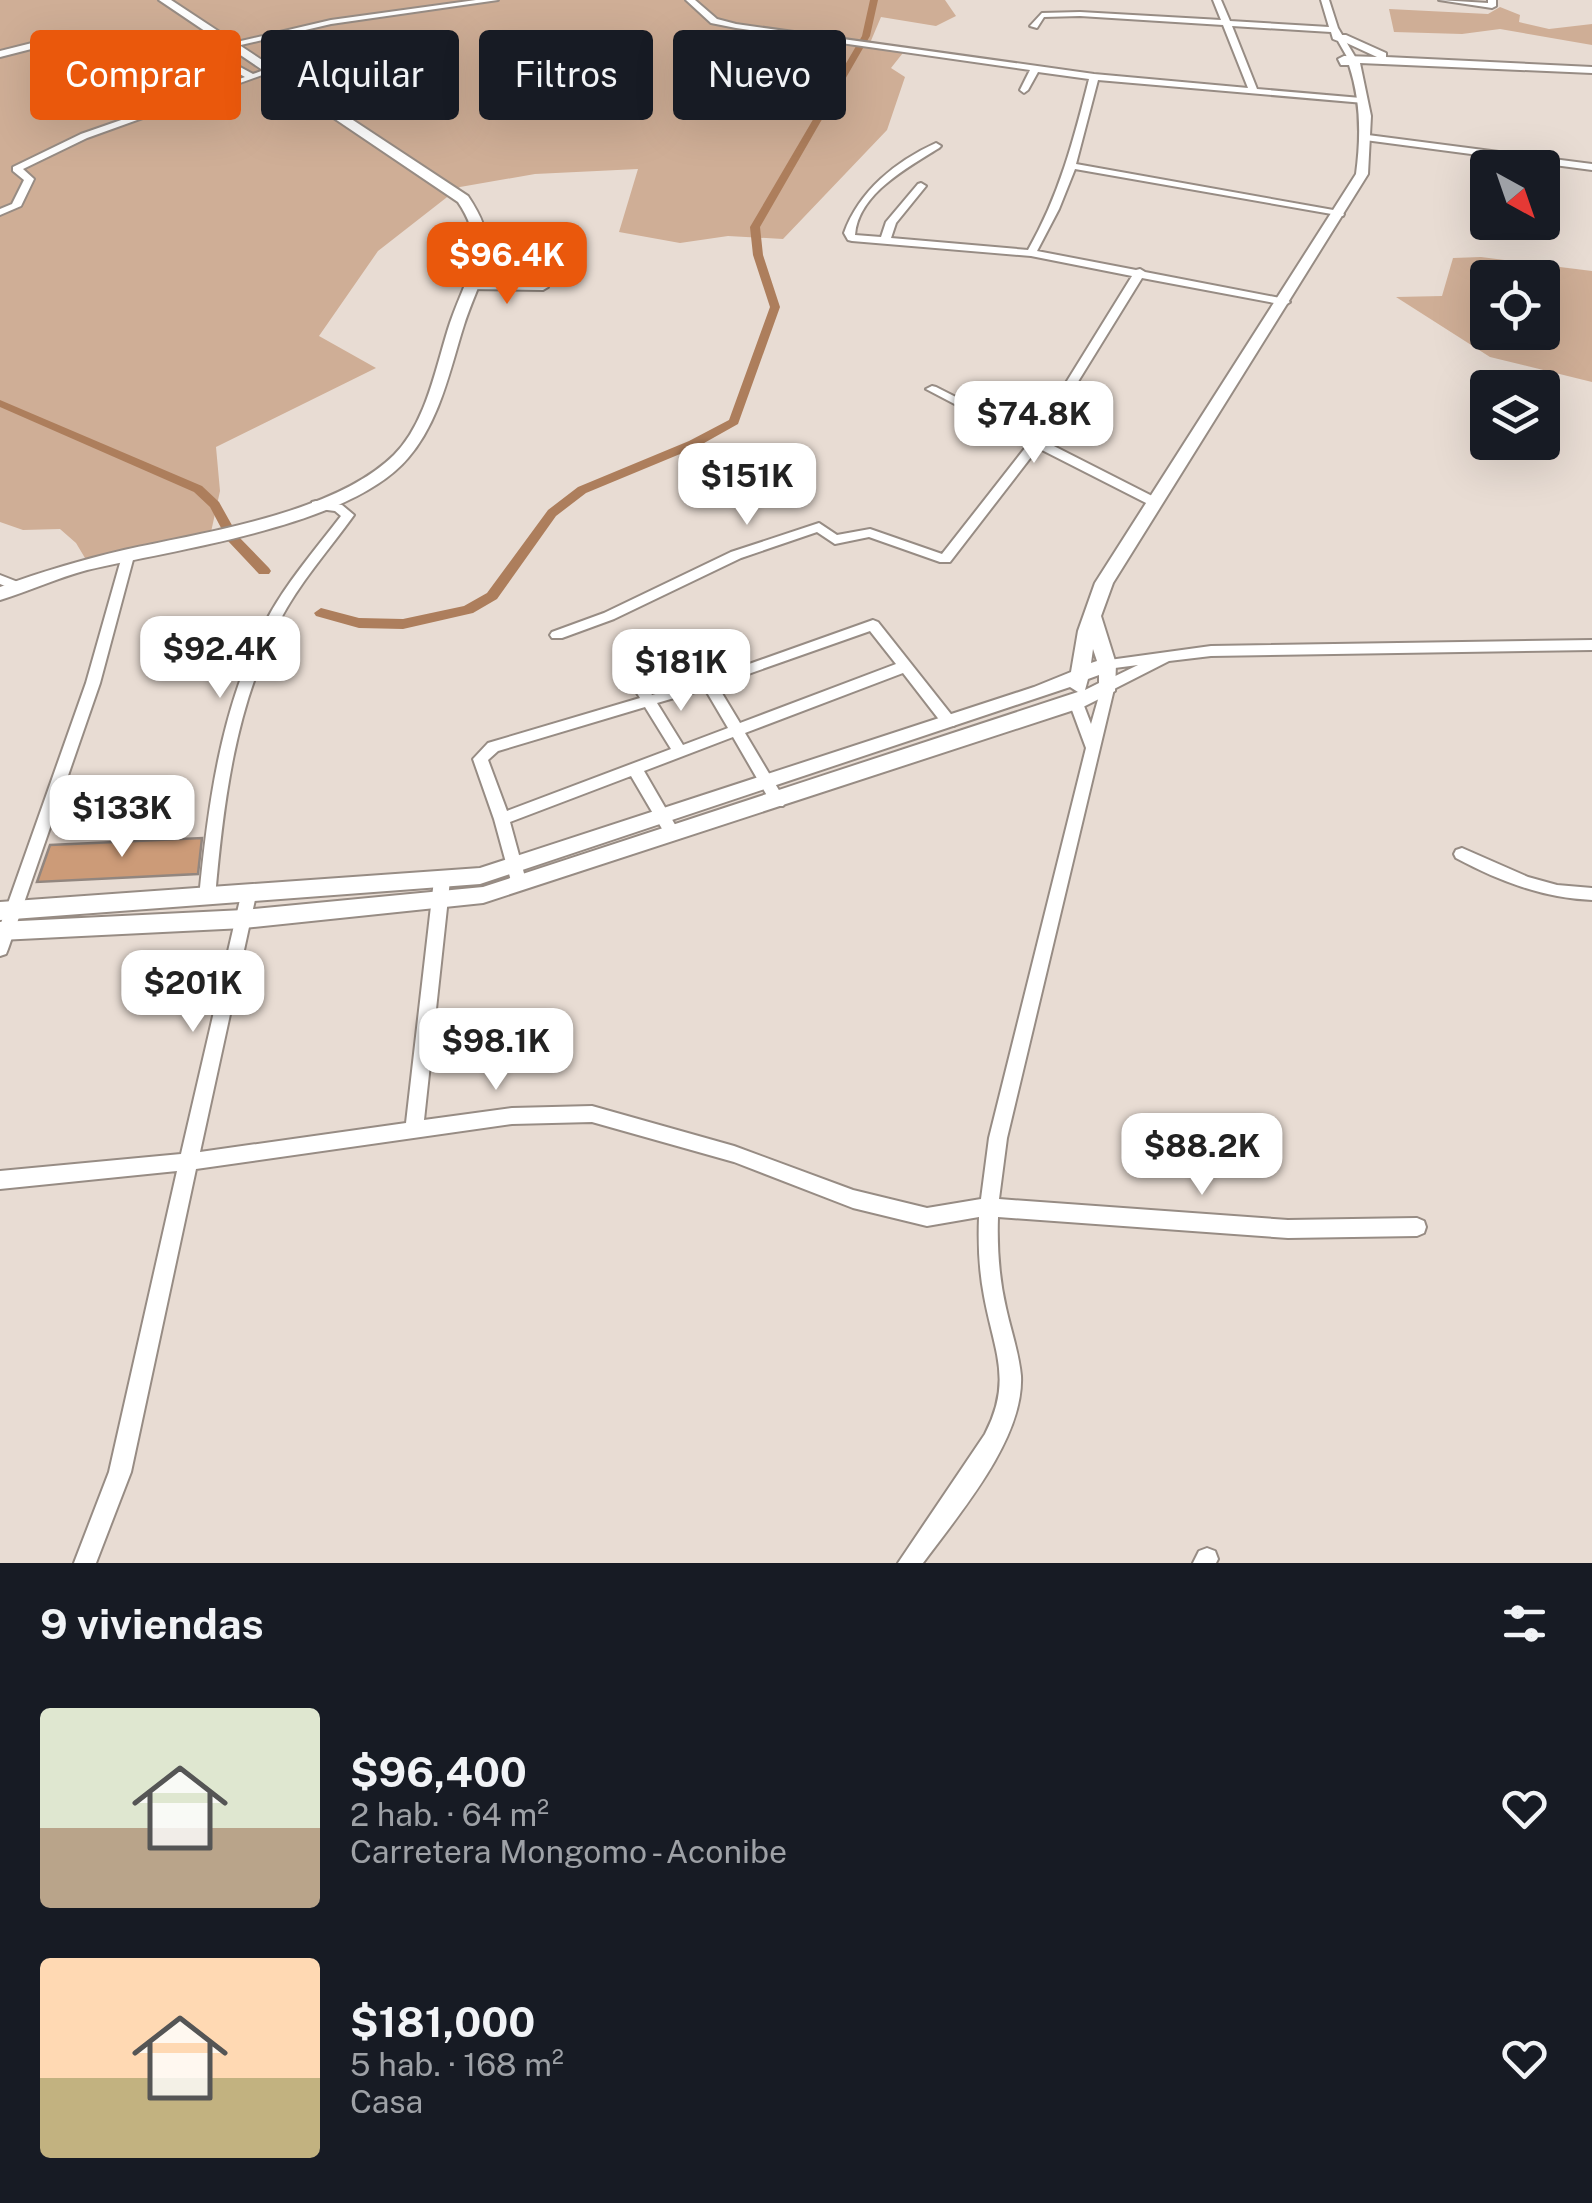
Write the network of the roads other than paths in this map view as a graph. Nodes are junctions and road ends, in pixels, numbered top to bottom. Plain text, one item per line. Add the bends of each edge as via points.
1 (164, 0) edge
2 (494, 0) edge
3 (690, 0) edge
4 (1217, 0) edge
5 (1325, 0) edge
6 (1443, 0) edge
7 (1492, 0) edge
8 (1224, 25) junction
9 (1034, 26) dead end
10 (210, 30) edge
11 (1339, 33) junction
12 (241, 42) edge
13 (30, 46) edge
14 (0, 54) edge
15 (1349, 61) junction
16 (1430, 64) junction
17 (1035, 69) junction
18 (241, 71) edge
19 (1592, 72) edge
20 (261, 73) edge
21 (250, 76) junction
22 (1094, 77) junction
23 (1024, 90) dead end
24 (1254, 92) junction
25 (1361, 95) junction
26 (346, 120) edge
27 (1368, 138) junction
28 (936, 146) dead end
29 (1074, 166) junction
30 (1592, 167) edge
31 (921, 186) dead end
32 (0, 212) edge
33 (1338, 214) junction
34 (886, 238) junction
35 (1032, 253) junction
36 (1140, 272) junction
37 (471, 287) junction
38 (543, 287) dead end
39 (1285, 302) junction
40 (932, 389) dead end
41 (1035, 442) junction
42 (1156, 503) junction
43 (316, 505) junction
44 (128, 556) junction
45 (0, 579) edge
46 (18, 587) junction
47 (0, 594) edge
48 (1092, 614) junction
49 (556, 635) dead end
50 (1592, 646) edge
51 (622, 658) dead end
52 (1164, 658) junction
53 (1107, 664) junction
54 (906, 666) junction
55 (1079, 674) junction
56 (709, 684) junction
57 (1108, 686) junction
58 (648, 702) junction
59 (1076, 702) junction
60 (949, 722) junction
61 (737, 731) junction
62 (1093, 748) junction
63 (680, 752) junction
64 (635, 769) junction
65 (767, 782) junction
66 (778, 802) junction
67 (502, 819) junction
68 (668, 826) junction
69 (1462, 854) dead end
70 (516, 877) junction
71 (440, 891) junction
72 (1592, 894) edge
73 (248, 895) junction
74 (207, 898) junction
75 (244, 918) junction
76 (3, 926) edge
77 (414, 1130) junction
78 (188, 1162) junction
79 (0, 1180) edge
80 (986, 1207) junction
81 (1417, 1227) dead end
82 (84, 1563) edge
83 (909, 1563) edge

1 - 10 main road
2 - 12 street via 354,18
3 - 17 street via 714,20
4 - 8 street
5 - 11 street
6 - 7 street via 1482,6 1492,6
8 - 9 street via 1047,8
8 - 11 street
8 - 24 street
11 - 15 street
11 - 16 main road via 1374,53
13 - 14 street
15 - 16 main road
15 - 25 main road
16 - 19 main road
16 - 25 main road via 1369,78
17 - 22 street
17 - 23 street
18 - 21 street
20 - 21 street
21 - 32 street via 84,136 16,169 28,184 16,206
22 - 24 street
22 - 29 street
24 - 25 street
25 - 27 main road
26 - 37 main road via 463,199 482,235
27 - 30 street
27 - 33 main road via 1362,174
28 - 34 street via 871,192 851,222 852,238
29 - 33 street
29 - 35 street
31 - 34 street
33 - 39 main road
34 - 35 street
35 - 36 street
36 - 39 street
36 - 41 street
37 - 38 street
37 - 43 main road via 419,428 402,456 364,486
39 - 42 main road
40 - 41 street
41 - 42 street
41 - 49 street via 945,559 870,533 835,540 819,528 736,555
42 - 48 main road via 1104,582
43 - 44 main road
43 - 74 street via 348,515 274,620 249,675 212,829
44 - 46 main road
44 - 76 street via 93,684
45 - 46 street
46 - 47 main road
48 - 53 main road
48 - 55 main road
50 - 52 street via 1211,650
51 - 58 street
52 - 53 street
52 - 57 street
53 - 55 main road
53 - 57 main road
54 - 56 street via 873,625
54 - 60 street
54 - 61 street
55 - 59 main road
55 - 60 main road
56 - 58 street
56 - 61 street
57 - 59 main road
57 - 62 street
58 - 63 street
58 - 67 street via 493,748 480,760
59 - 62 street
59 - 66 main road
60 - 65 main road
61 - 63 street
61 - 65 street
62 - 80 street
63 - 64 street
64 - 67 street
64 - 68 street
65 - 66 street
65 - 68 main road
66 - 68 main road
67 - 70 street
68 - 70 main road
69 - 72 street via 1501,875
70 - 71 main road
71 - 73 main road
71 - 75 main road
71 - 77 street
73 - 74 main road
73 - 75 street
74 - 76 main road
75 - 76 main road
75 - 78 street
77 - 78 street
77 - 80 street via 512,1116 592,1114 734,1154 853,1200 927,1217
78 - 79 street
78 - 82 street via 120,1472
80 - 81 street via 1288,1229
80 - 83 street via 993,1293 1010,1359 1008,1407

